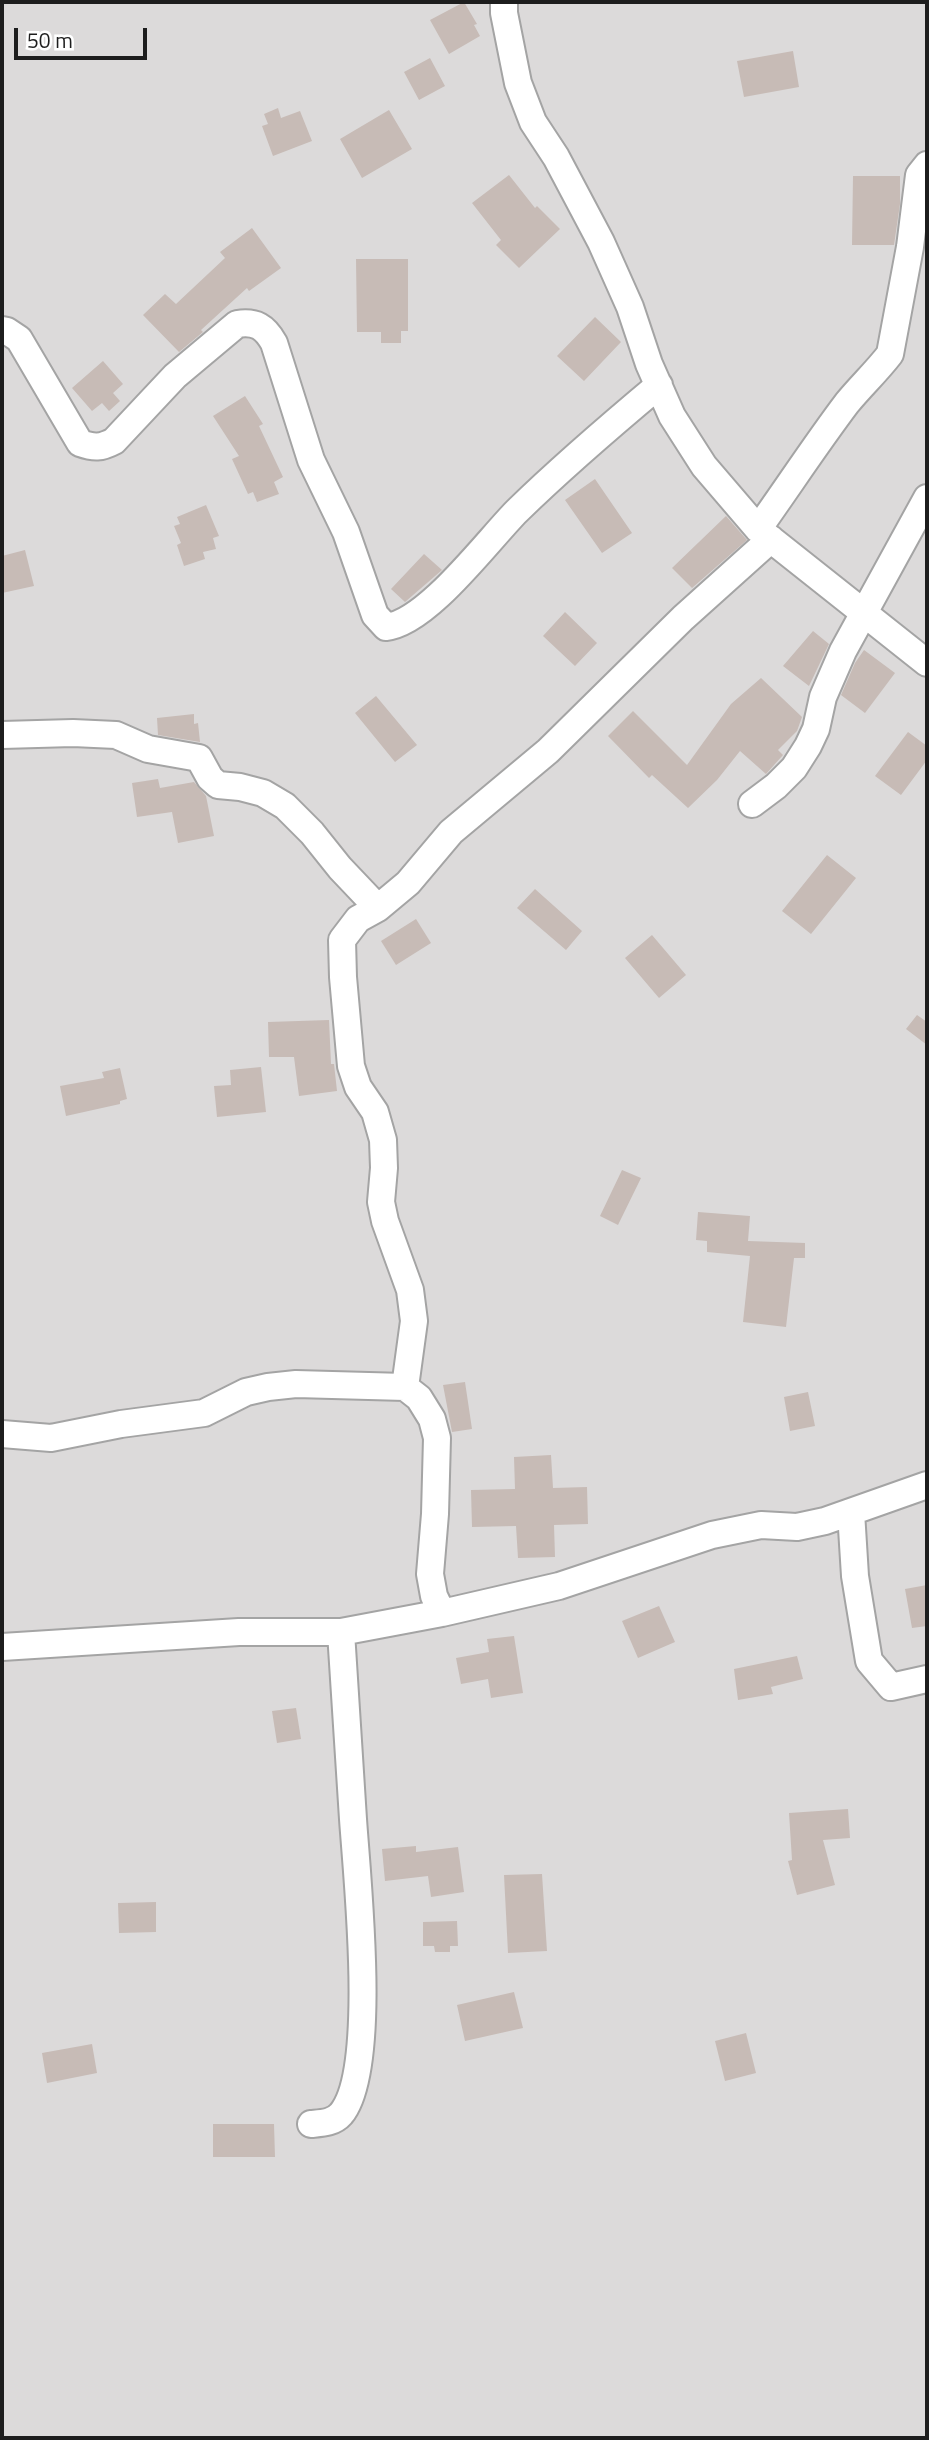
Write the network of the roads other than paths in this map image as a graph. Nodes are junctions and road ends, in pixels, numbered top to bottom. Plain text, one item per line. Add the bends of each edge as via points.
1 (505, 2) edge
2 (927, 165) edge
3 (2, 330) edge
4 (659, 385) junction
5 (927, 498) edge
6 (764, 534) junction
7 (865, 614) junction
8 (927, 663) edge
9 (2, 735) edge
10 (752, 804) dead end
11 (378, 908) junction
12 (405, 1387) junction
13 (2, 1434) edge
14 (927, 1485) edge
15 (851, 1512) junction
16 (442, 1613) junction
17 (341, 1632) junction
18 (2, 1647) edge
19 (927, 1679) edge
20 (311, 2124) dead end

1 - 4 street via 518,83 533,122 601,242
2 - 6 street via 919,175 890,354 845,407
3 - 4 street via 19,339 80,443 102,447 114,441 175,376 237,324 248,322 267,330 311,460 346,532 374,615 386,627 401,625 448,587 516,512
4 - 6 street via 672,416 704,466
5 - 7 street
6 - 7 street
6 - 11 street via 548,751 451,832 408,883
7 - 8 street
7 - 10 street via 823,697 808,746 794,768
9 - 11 street via 116,735 148,749 199,758 218,785 264,793 285,806
11 - 12 street via 358,919 342,940 343,977 351,1066 358,1087 375,1112 383,1140 381,1202 410,1290 414,1321
12 - 13 street via 268,1387 246,1392 204,1413 51,1438
12 - 16 street via 419,1398 437,1438 430,1574
14 - 15 street
15 - 16 street via 797,1527 761,1525 712,1535 559,1586
15 - 19 street via 855,1576 869,1661 891,1687
16 - 17 street
17 - 18 street via 239,1632
17 - 20 street via 361,1927 360,2051 353,2087 339,2116

